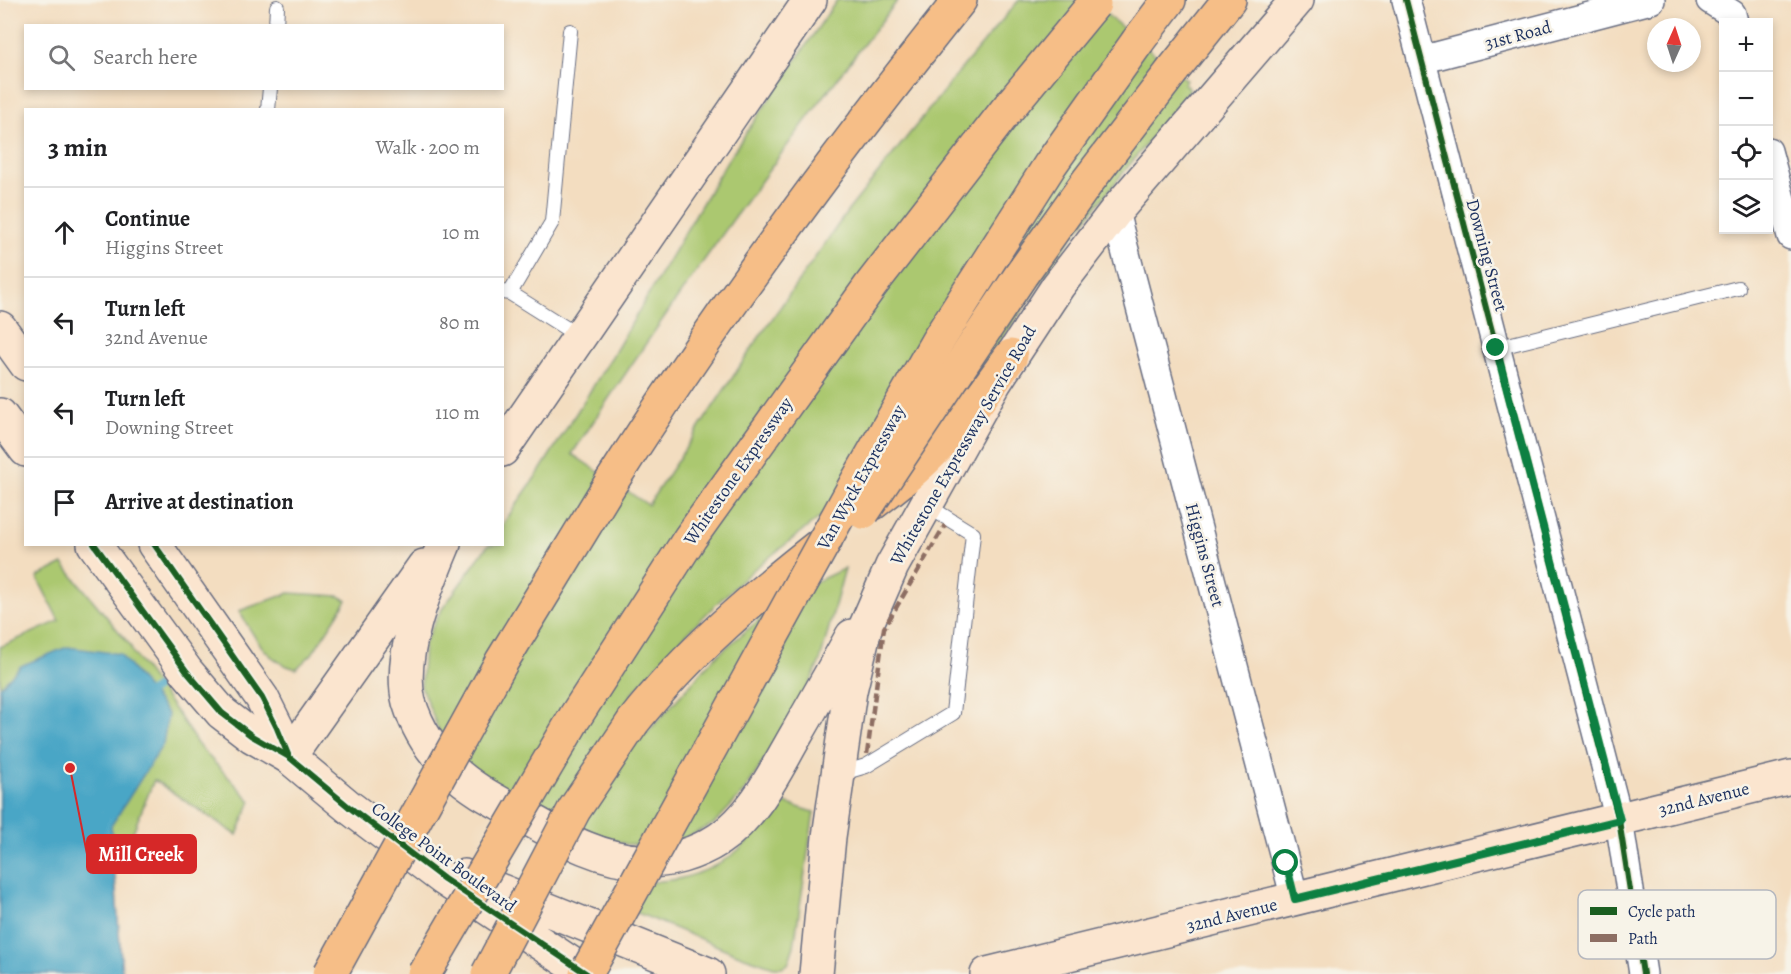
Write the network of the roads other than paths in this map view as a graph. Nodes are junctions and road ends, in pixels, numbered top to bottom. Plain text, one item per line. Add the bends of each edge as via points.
1 (809, 0) edge
2 (960, 0) edge
3 (1169, 0) edge
4 (1229, 0) edge
5 (1297, 0) edge
6 (1406, 0) edge
7 (1651, 0) edge
8 (1710, 0) edge
9 (1096, 2) edge
10 (277, 7) dead end
11 (1733, 18) edge
12 (276, 24) edge
13 (570, 31) dead end
14 (1421, 60) junction
15 (270, 90) edge
16 (268, 108) edge
17 (1773, 170) edge
18 (1115, 212) junction
19 (1791, 236) edge
20 (1738, 288) dead end
21 (506, 292) edge
22 (0, 328) edge
23 (580, 337) junction
24 (1496, 348) junction
25 (1011, 356) junction
26 (24, 361) edge
27 (504, 447) edge
28 (926, 505) junction
29 (95, 546) edge
30 (155, 546) edge
31 (437, 546) edge
32 (443, 546) edge
33 (892, 566) junction
34 (732, 708) junction
35 (289, 757) junction
36 (837, 775) junction
37 (1791, 777) edge
38 (1620, 820) junction
39 (411, 854) junction
40 (1630, 890) edge
41 (1295, 899) junction
42 (1641, 959) edge
43 (330, 974) edge
44 (424, 974) edge
45 (488, 974) edge
46 (586, 974) edge
47 (708, 974) edge
48 (816, 974) edge
49 (987, 974) edge
50 (1643, 974) edge

1 - 23 main road
2 - 43 highway, bridge via 776,240 612,481 502,661
3 - 34 highway, Van Wyck Expressway, bridge via 1050,165 965,296
4 - 34 highway, bridge via 1021,275
5 - 18 main road, Whitestone Expressway Service Road
6 - 14 street, Downing Street
7 - 14 street, 31st Road
8 - 11 street
9 - 44 highway, Whitestone Expressway, bridge via 871,285 696,529 575,717
10 - 12 lane
13 - 21 lane via 552,222
14 - 24 street, Downing Street
15 - 16 lane
17 - 19 street
18 - 25 main road, Whitestone Expressway Service Road
18 - 41 street, Higgins Street
20 - 24 lane
21 - 23 lane
22 - 26 main road
23 - 27 main road
24 - 38 street, Downing Street
25 - 28 main road, Whitestone Expressway Service Road
25 - 45 highway, bridge via 935,451 730,619 633,722 574,810
28 - 33 main road, Whitestone Expressway Service Road
28 - 36 lane via 973,534 953,713 866,766
29 - 35 main road, College Point Boulevard via 187,672 222,712 252,736
30 - 35 main road, College Point Boulevard via 262,698
31 - 35 main road
32 - 33 main road via 419,612 407,666 409,700 422,733 453,771 486,795 588,849 642,861 696,852 723,836 747,814 771,780
33 - 36 main road, Whitestone Expressway Service Road via 860,646
34 - 46 highway, Van Wyck Expressway, bridge
35 - 39 main road, College Point Boulevard
36 - 48 main road, Whitestone Expressway Service Road
37 - 38 main road, 32nd Avenue
38 - 40 street, Downing Street
38 - 41 main road, 32nd Avenue
39 - 46 main road, College Point Boulevard
39 - 47 main road
41 - 49 main road, 32nd Avenue
42 - 50 street, Downing Street

